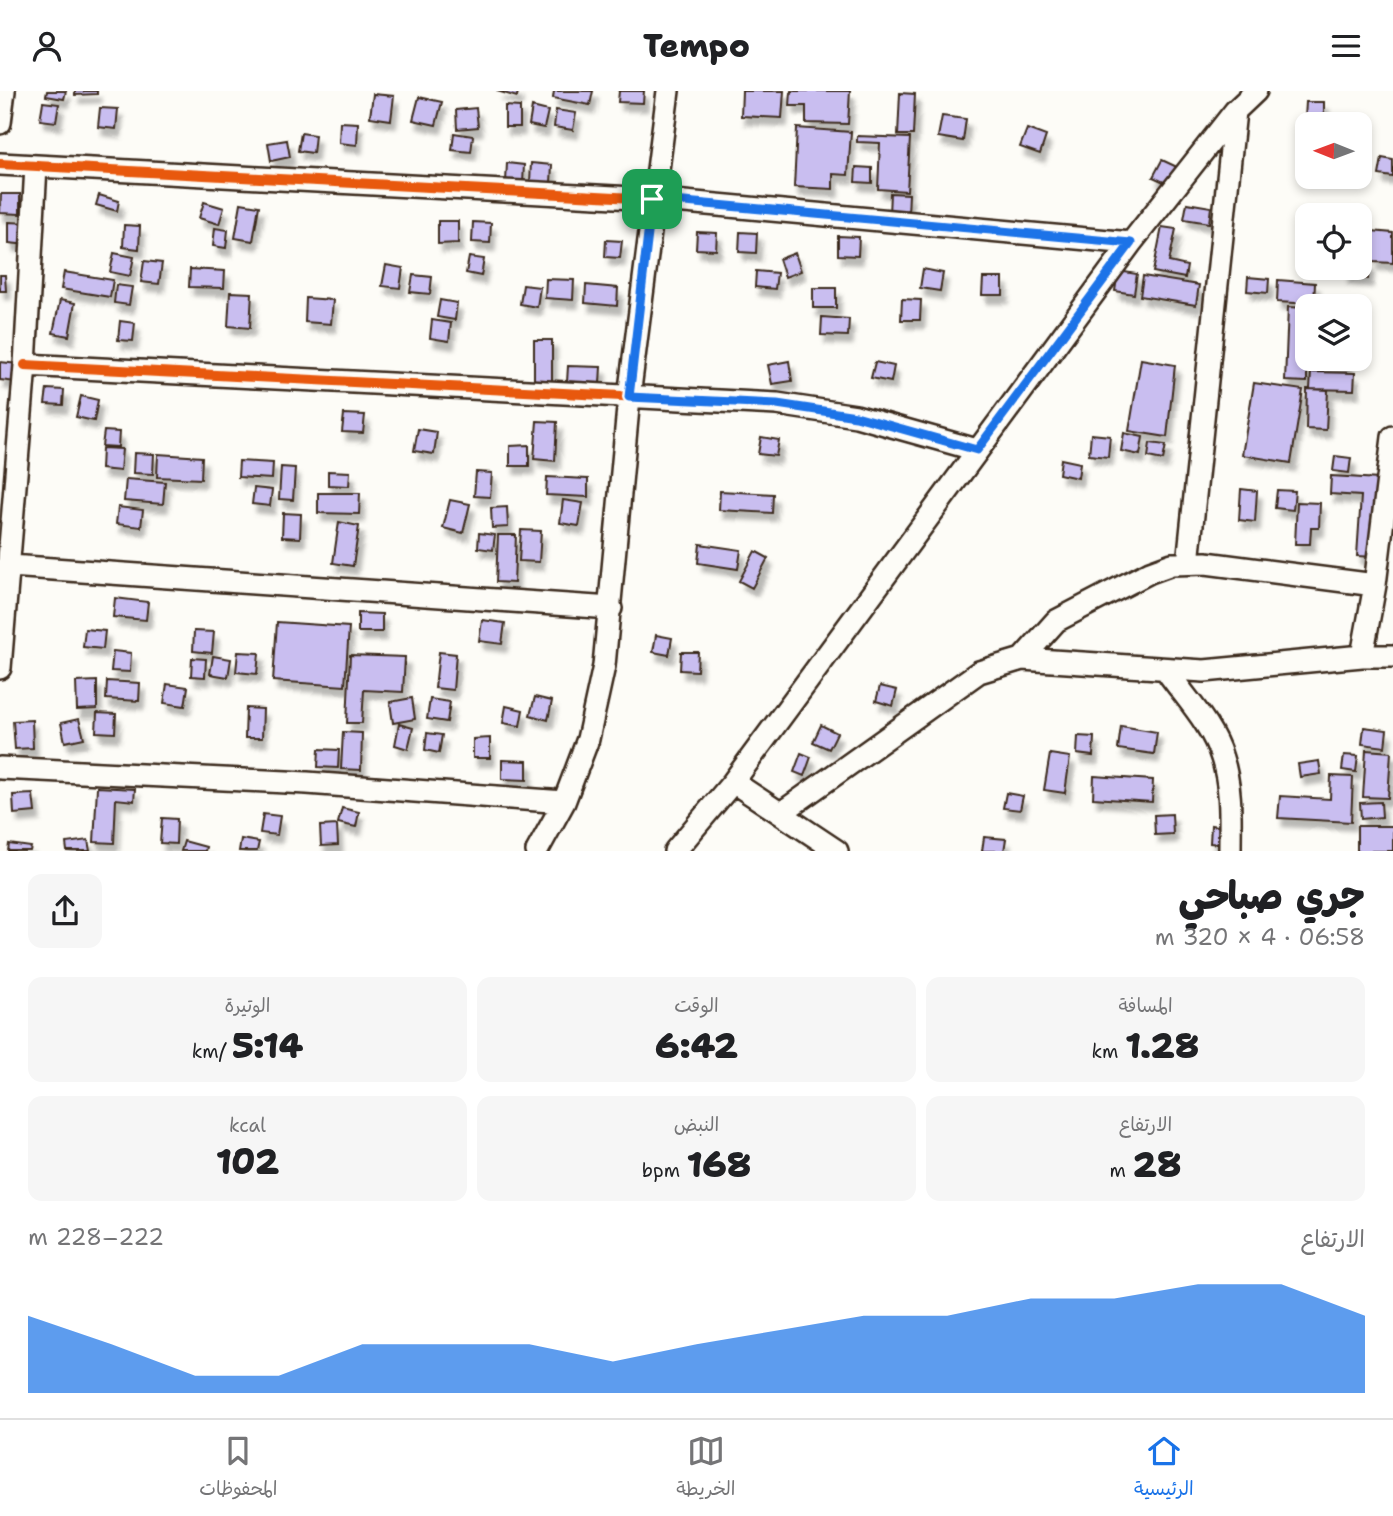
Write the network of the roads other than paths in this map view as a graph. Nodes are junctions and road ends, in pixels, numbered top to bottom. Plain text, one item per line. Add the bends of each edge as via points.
1 (4, 91) edge
2 (668, 91) edge
3 (1256, 91) edge
4 (1235, 111) junction
5 (0, 123) edge
6 (0, 164) edge
7 (36, 166) junction
8 (652, 199) junction
9 (1131, 243) junction
10 (25, 365) junction
11 (629, 397) junction
12 (1393, 437) edge
13 (977, 450) junction
14 (1188, 563) junction
15 (10, 566) junction
16 (1375, 585) junction
17 (611, 608) junction
18 (1362, 656) junction
19 (1393, 656) edge
20 (1022, 659) junction
21 (0, 668) edge
22 (1166, 670) junction
23 (0, 768) edge
24 (733, 782) junction
25 (564, 802) junction
26 (781, 813) junction
27 (537, 851) edge
28 (675, 851) edge
29 (837, 851) edge
30 (1230, 851) edge

1 - 5 street
2 - 8 street
3 - 4 street
4 - 9 street
4 - 14 street
6 - 7 street
7 - 8 street
7 - 10 street
8 - 9 street
8 - 11 street
9 - 13 street
10 - 11 street
10 - 15 street
11 - 13 street via 765,403 856,416
11 - 17 street
12 - 16 street
13 - 24 street
14 - 16 street
14 - 20 street via 1150,572 1056,621
15 - 17 street
15 - 21 street
16 - 18 street
17 - 25 street via 588,739
18 - 19 street
18 - 22 street via 1247,669
20 - 22 street
20 - 26 street via 978,673
22 - 30 street via 1222,756 1229,792
23 - 25 street via 307,783
24 - 26 street
24 - 28 street
25 - 27 street
26 - 29 street

